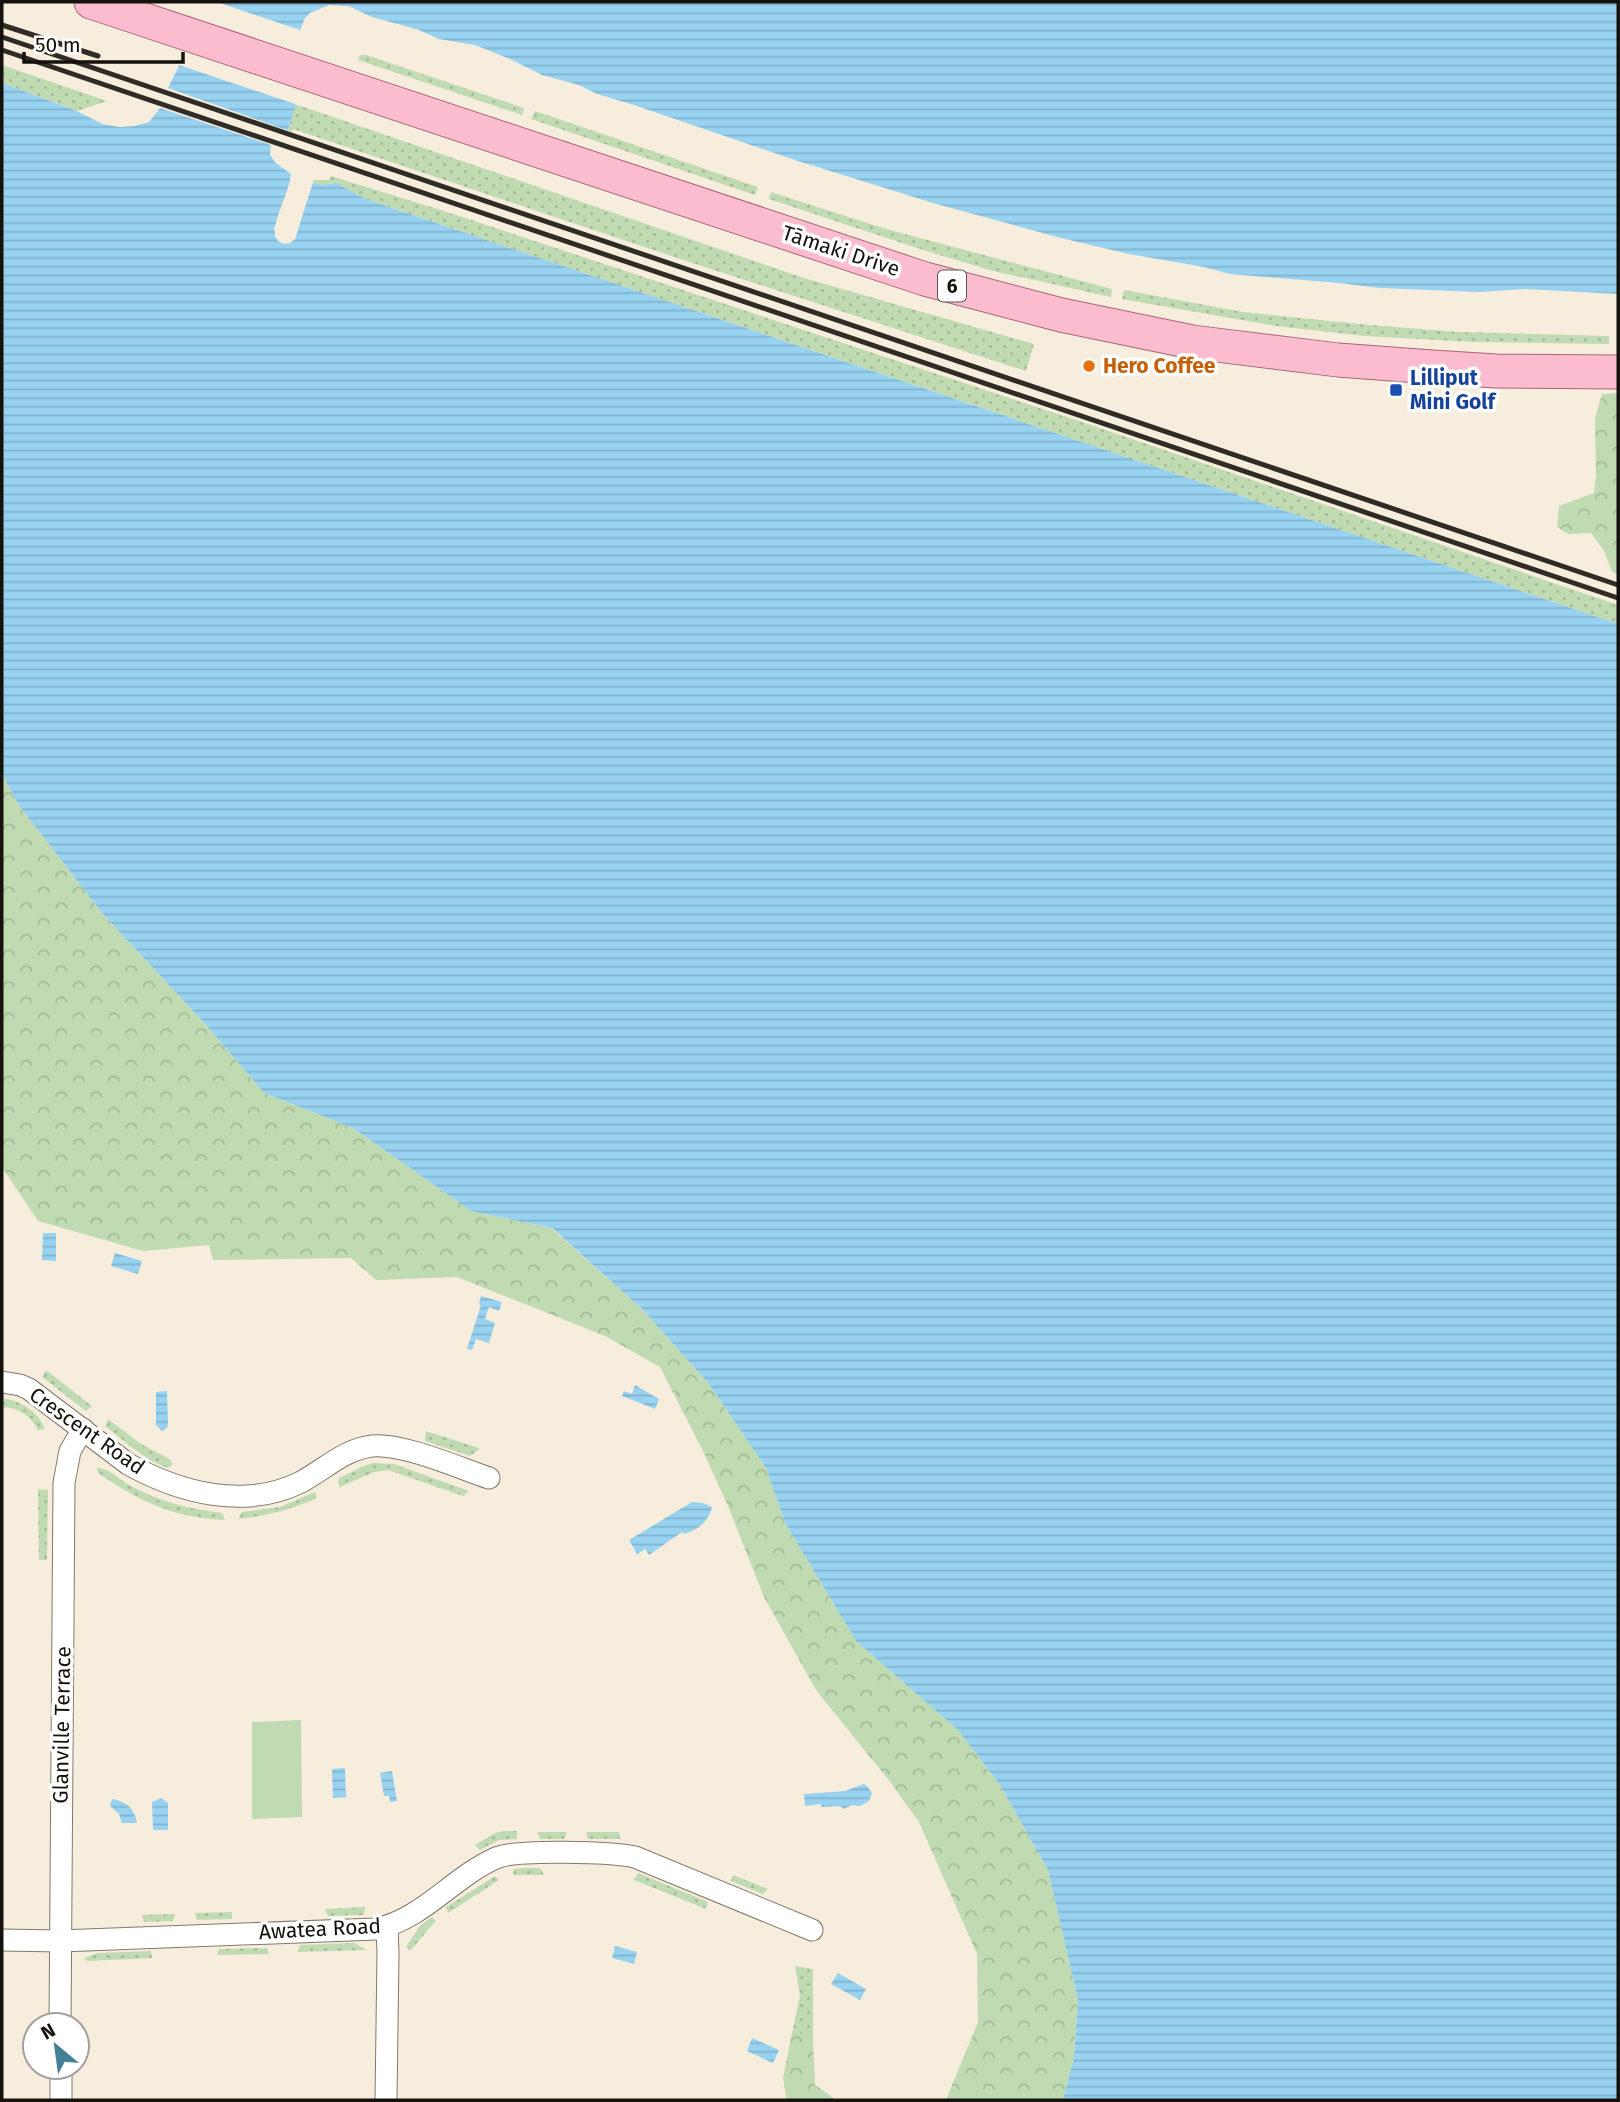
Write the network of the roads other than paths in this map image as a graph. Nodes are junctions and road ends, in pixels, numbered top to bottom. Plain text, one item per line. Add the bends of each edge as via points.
1 (91, 2) edge
2 (1618, 372) edge
3 (2, 1382) edge
4 (83, 1429) junction
5 (489, 1478) dead end
6 (387, 1927) junction
7 (812, 1930) dead end
8 (2, 1940) edge
9 (60, 1941) junction
10 (61, 2011) edge
11 (61, 2081) edge
12 (61, 2100) edge
13 (386, 2100) edge

1 - 2 main road, Tāmaki Drive / 6 via 925,279 1061,315 1192,342 1338,360 1496,371
3 - 4 street, Crescent Road via 29,1389
4 - 5 street, Crescent Road via 143,1472 220,1496 286,1488 349,1452 375,1446 401,1448
4 - 9 street, Glanville Terrace via 70,1451 64,1483
6 - 7 street, Awatea Road via 497,1857 571,1853 645,1860
6 - 9 street, Awatea Road
6 - 13 street
8 - 9 street, Awatea Road
9 - 10 street, Glanville Terrace
11 - 12 street

